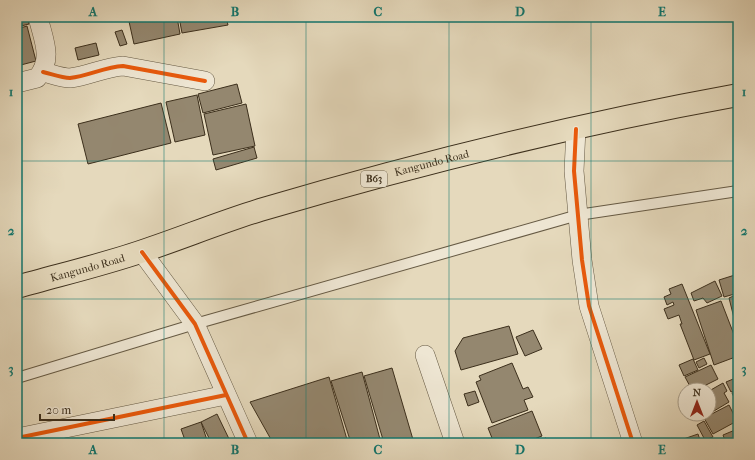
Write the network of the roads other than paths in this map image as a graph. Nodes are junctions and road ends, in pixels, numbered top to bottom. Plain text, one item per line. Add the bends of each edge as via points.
1 (38, 17) edge
2 (43, 72) junction
3 (205, 81) dead end
4 (17, 83) edge
5 (738, 95) edge
6 (576, 129) junction
7 (738, 191) edge
8 (578, 215) junction
9 (142, 252) junction
10 (17, 287) edge
11 (194, 324) junction
12 (425, 355) dead end
13 (17, 378) edge
14 (226, 396) junction
15 (17, 438) edge
16 (248, 443) edge
17 (456, 443) edge
18 (633, 443) edge

1 - 2 street via 46,50
2 - 3 street via 71,78 114,66 123,66
2 - 4 street via 37,78
5 - 6 highway, Kangundo Road / B63
6 - 8 street via 574,171
6 - 9 highway, Kangundo Road / B63 via 259,210
7 - 8 lane
8 - 11 lane
8 - 18 street via 589,306
9 - 10 highway, Kangundo Road / B63
9 - 11 street
11 - 13 lane
11 - 14 street
12 - 17 street
14 - 15 street
14 - 16 street

